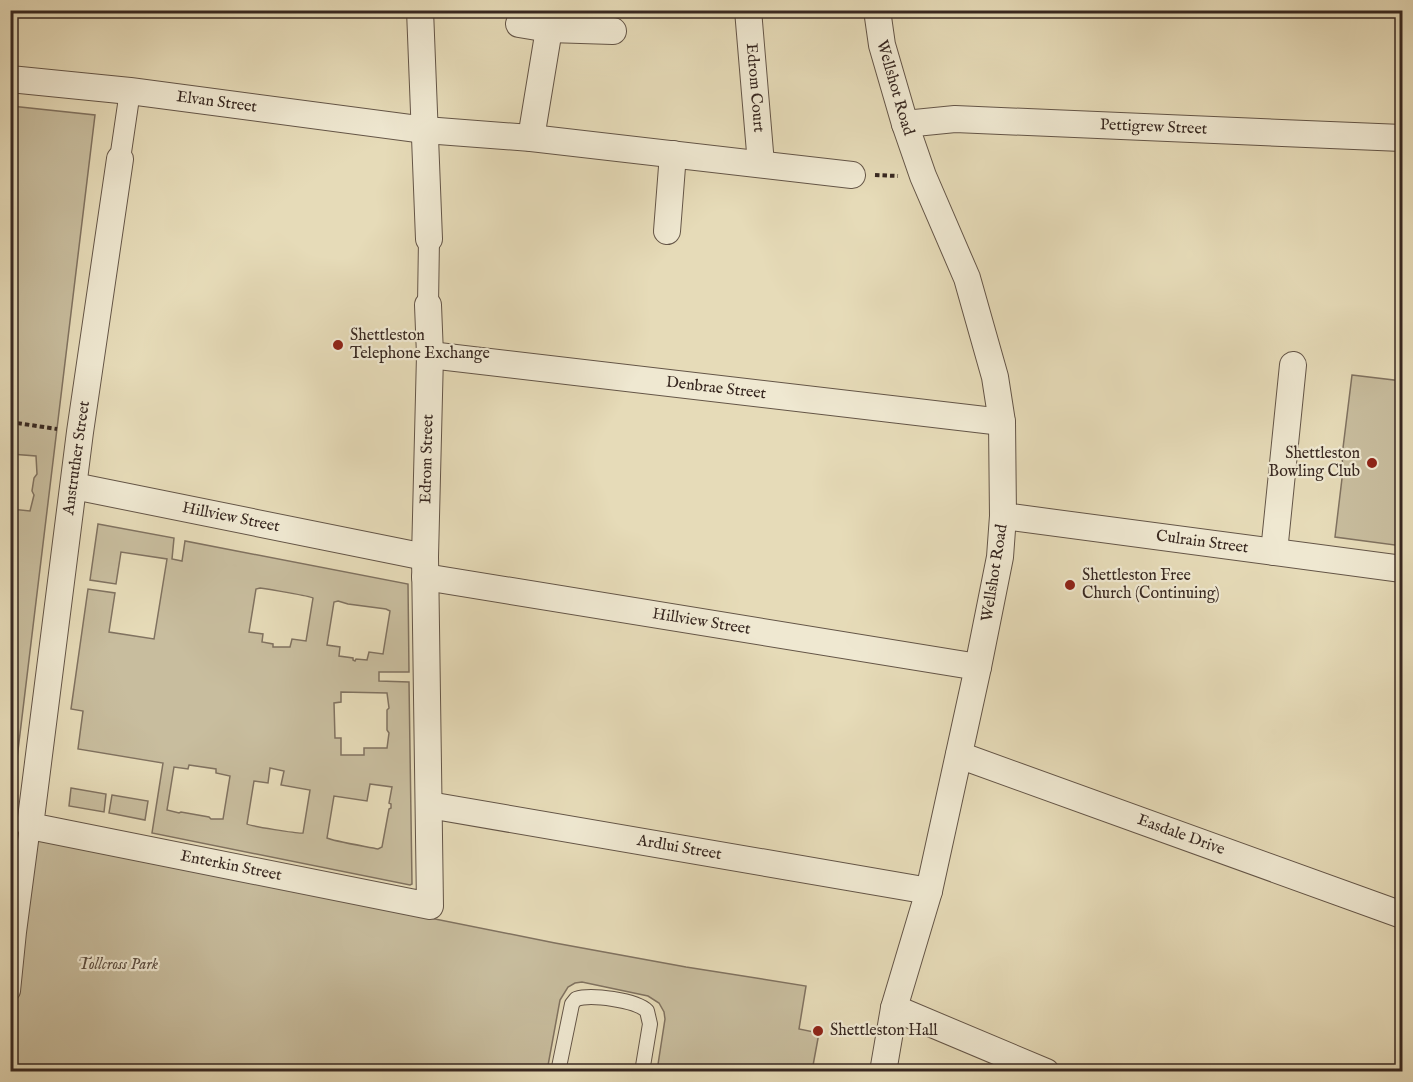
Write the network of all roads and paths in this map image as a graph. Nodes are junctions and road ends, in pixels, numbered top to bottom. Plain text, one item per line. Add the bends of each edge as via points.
1 (420, 10) edge
2 (748, 10) edge
3 (877, 10) edge
4 (519, 24) dead end
5 (549, 29) junction
6 (613, 31) dead end
7 (10, 79) edge
8 (130, 91) junction
9 (905, 124) junction
10 (424, 130) junction
11 (531, 138) junction
12 (1402, 138) edge
13 (673, 154) junction
14 (120, 159) joint
15 (761, 165) junction
16 (852, 175) joint
17 (923, 176) junction
18 (667, 231) dead end
19 (429, 238) joint
20 (428, 305) joint
21 (430, 355) junction
22 (1293, 365) dead end
23 (10, 422) edge
24 (1002, 422) junction
25 (80, 432) junction
26 (74, 486) junction
27 (1003, 516) junction
28 (1274, 552) junction
29 (425, 567) junction
30 (1402, 569) edge
31 (978, 667) junction
32 (959, 755) junction
33 (429, 805) junction
34 (30, 826) junction
35 (929, 891) junction
36 (430, 906) joint
37 (1402, 915) edge
38 (10, 992) edge
39 (894, 1008) junction
40 (558, 1071) edge
41 (642, 1071) edge
42 (883, 1071) edge
43 (1046, 1071) edge

1 - 10 street, Edrom Street
2 - 15 street, Edrom Court
3 - 9 street, Wellshot Road via 882,45
4 - 5 street
5 - 6 street
5 - 11 street
7 - 8 street, Elvan Street
8 - 10 street, Elvan Street
8 - 14 street, Anstruther Street
9 - 12 street, Pettigrew Street via 955,119
9 - 17 street, Wellshot Road
10 - 11 street
10 - 19 street, Edrom Street
11 - 13 street
13 - 15 street
13 - 18 street
14 - 25 street, Anstruther Street
15 - 16 street
16 - 17 path
17 - 24 street, Wellshot Road via 967,278 995,377
19 - 20 street, Edrom Street
20 - 21 street, Edrom Street
21 - 24 street, Denbrae Street
21 - 29 street, Edrom Street
22 - 28 street
23 - 25 path
24 - 27 street, Wellshot Road
25 - 26 street, Anstruther Street
26 - 29 street, Hillview Street
26 - 34 street, Anstruther Street
27 - 28 street, Culrain Street
27 - 31 street, Wellshot Road via 1000,557
28 - 30 street, Culrain Street
29 - 31 street, Hillview Street
29 - 33 street, Edrom Street
31 - 32 street, Wellshot Road
32 - 35 street, Wellshot Road
32 - 37 street, Easdale Drive
33 - 35 street, Ardlui Street
33 - 36 street, Edrom Street
34 - 36 street, Enterkin Street
34 - 38 street
35 - 39 street, Wellshot Road
39 - 42 street, Wellshot Road
39 - 43 street
40 - 41 lane via 572,1004 576,999 591,996 638,1005 647,1011 650,1024

